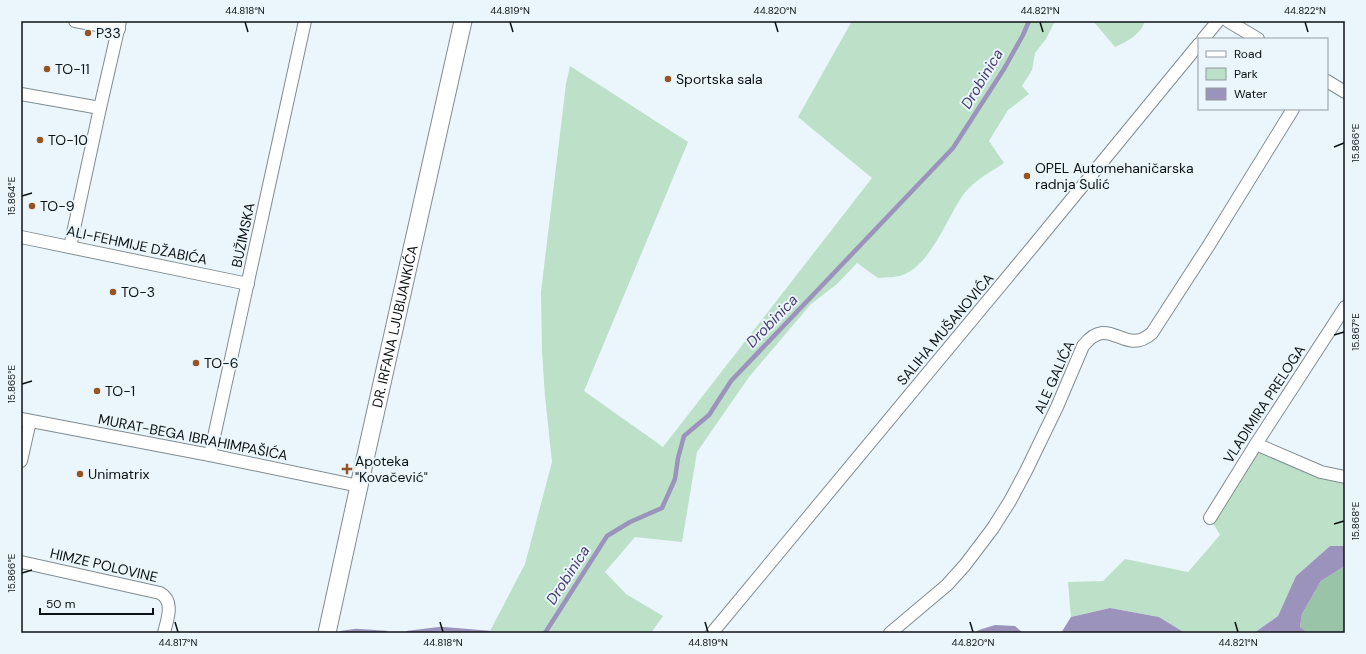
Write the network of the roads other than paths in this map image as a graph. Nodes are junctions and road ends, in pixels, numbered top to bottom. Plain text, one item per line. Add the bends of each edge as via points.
1 (74, 21) edge
2 (305, 21) edge
3 (463, 21) edge
4 (1218, 21) edge
5 (1228, 21) edge
6 (120, 25) edge
7 (1204, 38) edge
8 (1256, 38) edge
9 (1198, 45) edge
10 (1328, 82) edge
11 (1345, 92) edge
12 (21, 94) edge
13 (100, 108) junction
14 (1292, 110) edge
15 (21, 237) edge
16 (70, 247) junction
17 (248, 284) junction
18 (1345, 307) edge
19 (25, 420) edge
20 (1256, 444) junction
21 (210, 455) junction
22 (21, 461) edge
23 (1345, 477) edge
24 (359, 486) junction
25 (1210, 518) dead end
26 (21, 562) edge
27 (329, 625) edge
28 (164, 633) edge
29 (712, 633) edge
30 (890, 633) edge

1 - 6 street
2 - 17 street, BUŽIMSKA
3 - 24 main road, DR. IRFANA LJUBIJANKIĆA
4 - 7 street
5 - 8 street
6 - 13 street
9 - 29 street, SALIHA MUŠANOVIĆA
10 - 11 street
12 - 13 street
13 - 16 street
14 - 30 street, ALE GALIĆA via 1209,246 1152,332 1141,340 1131,341 1106,332 1089,339 1083,346 1058,407 1026,471 993,528 947,585
15 - 16 street, ALI-FEHMIJE DŽABIĆA
16 - 17 street, ALI-FEHMIJE DŽABIĆA
17 - 21 street, BUŽIMSKA
18 - 20 street, VLADIMIRA PRELOGA
19 - 21 street, MURAT-BEGA IBRAHIMPAŠIĆA
19 - 22 street
20 - 23 street via 1321,472
20 - 25 street, VLADIMIRA PRELOGA
21 - 24 street, MURAT-BEGA IBRAHIMPAŠIĆA
24 - 27 main road, DR. IRFANA LJUBIJANKIĆA
26 - 28 street, HIMZE POLOVINE via 160,592 169,604

